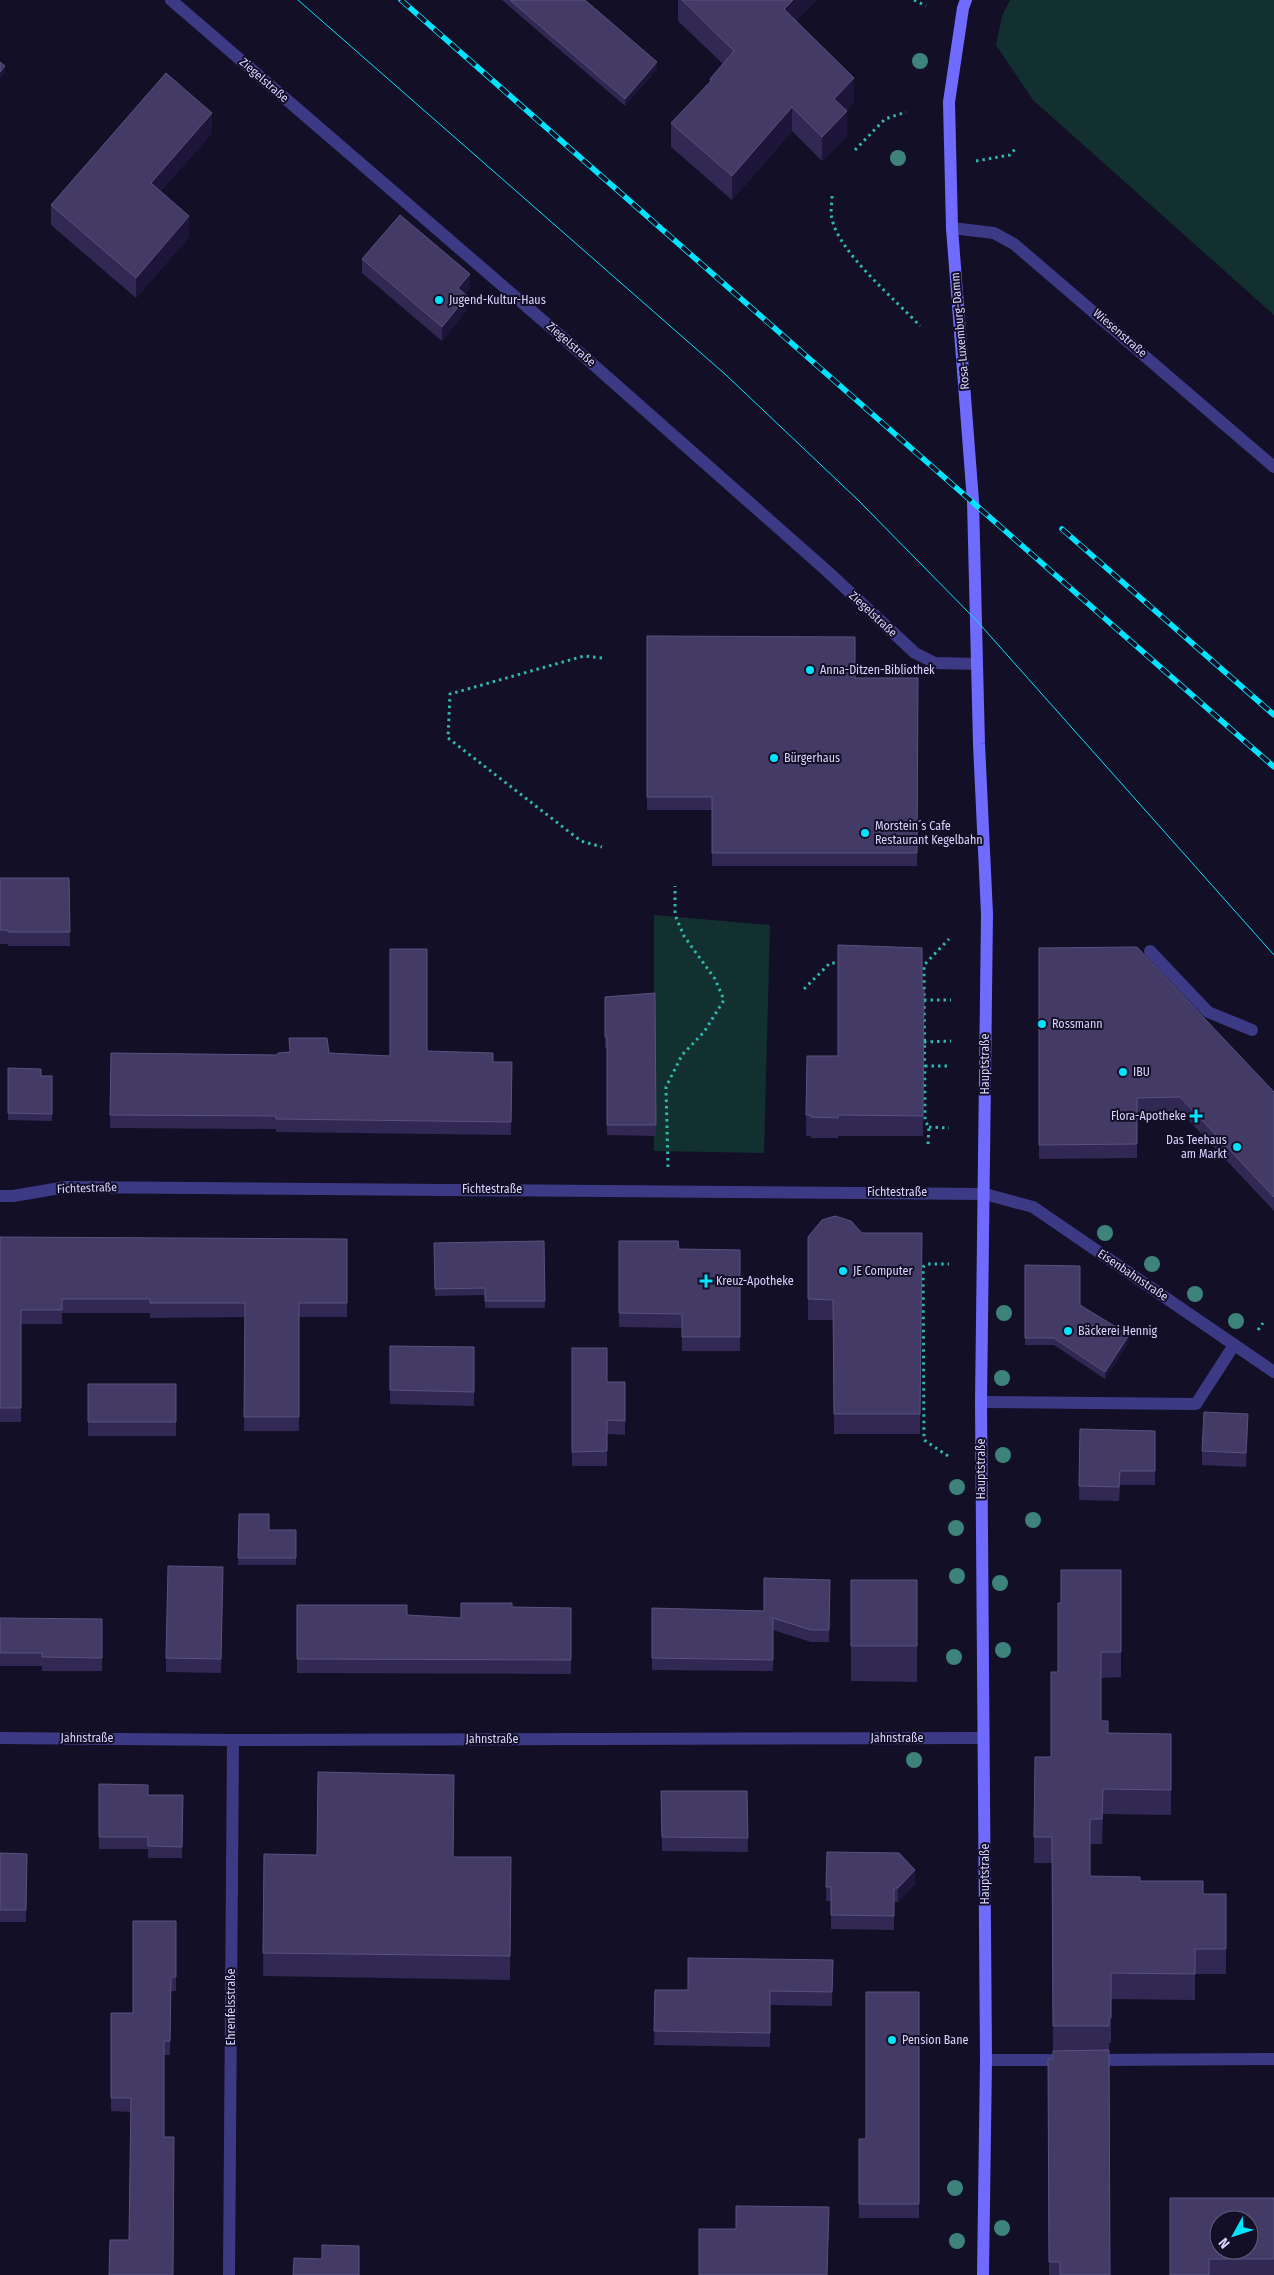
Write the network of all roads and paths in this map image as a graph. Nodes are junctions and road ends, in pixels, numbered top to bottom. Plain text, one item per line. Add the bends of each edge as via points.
1 (171, 0) edge
2 (914, 0) edge
3 (966, 0) edge
4 (926, 6) dead end
5 (906, 112) dead end
6 (1017, 147) dead end
7 (855, 150) dead end
8 (976, 161) dead end
9 (832, 196) dead end
10 (952, 228) junction
11 (920, 326) dead end
12 (1274, 467) edge
13 (602, 658) dead end
14 (978, 664) junction
15 (602, 847) dead end
16 (675, 886) dead end
17 (950, 939) dead end
18 (1150, 951) dead end
19 (849, 964) edge
20 (915, 965) edge
21 (924, 965) junction
22 (804, 989) dead end
23 (924, 1000) junction
24 (951, 1000) dead end
25 (1252, 1030) dead end
26 (951, 1041) dead end
27 (924, 1042) junction
28 (925, 1066) junction
29 (951, 1066) dead end
30 (929, 1128) junction
31 (949, 1128) dead end
32 (928, 1144) dead end
33 (667, 1190) junction
34 (984, 1194) junction
35 (0, 1196) edge
36 (949, 1264) dead end
37 (1234, 1345) junction
38 (1274, 1372) edge
39 (981, 1402) junction
40 (948, 1456) dead end
41 (0, 1738) edge
42 (983, 1738) junction
43 (233, 1740) junction
44 (1274, 2059) edge
45 (986, 2060) junction
46 (229, 2275) edge
47 (983, 2275) edge

1 - 14 street, Ziegelstraße via 562,336 914,652 935,663
2 - 4 path
3 - 10 main road, Rosa-Luxemburg-Damm via 949,102
5 - 7 path via 885,119
6 - 8 path via 1010,155
9 - 11 path via 832,220 843,244
10 - 12 street, Wiesenstraße via 994,233 1014,244
10 - 14 main road, Rosa-Luxemburg-Damm via 973,501
13 - 15 path via 584,656 450,694 448,738 581,841
14 - 34 main road, Hauptstraße via 987,914
16 - 33 path via 675,915 684,936 715,979 724,1000 704,1032 682,1055 666,1087
17 - 21 path
18 - 25 street via 1208,1012
19 - 22 path via 830,963
20 - 21 path
21 - 23 path
23 - 24 path
23 - 27 path
26 - 27 path
27 - 28 path
28 - 29 path
28 - 30 path via 925,1121
30 - 31 path
30 - 32 path
33 - 34 street, Fichtestraße
33 - 35 street, Fichtestraße via 66,1187
34 - 37 street, Eisenbahnstraße via 1033,1207
34 - 39 main road, Hauptstraße
36 - 40 path via 927,1264 923,1268 924,1440
37 - 38 street, Eisenbahnstraße
37 - 39 street via 1196,1404
39 - 42 main road, Hauptstraße
41 - 43 street, Jahnstraße
42 - 43 street, Jahnstraße
42 - 45 main road, Hauptstraße
43 - 46 street, Ehrenfelsstraße
44 - 45 street
45 - 47 main road, Hauptstraße

